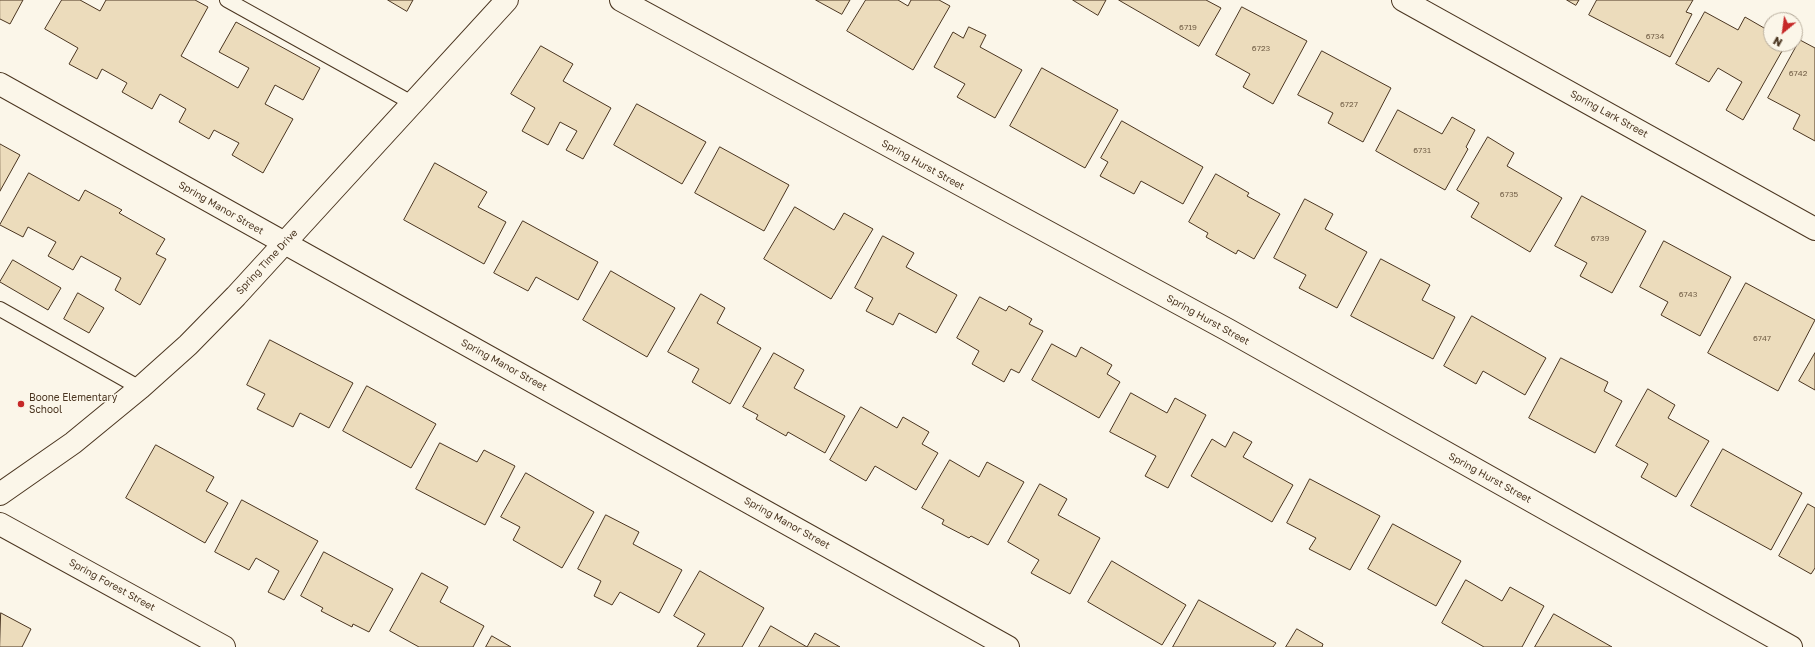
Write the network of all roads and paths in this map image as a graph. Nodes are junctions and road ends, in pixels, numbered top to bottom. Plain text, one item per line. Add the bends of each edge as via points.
1 (227, 0) edge
2 (507, 0) edge
3 (620, 0) edge
4 (1403, 0) edge
5 (0, 84) edge
6 (412, 103) junction
7 (1815, 229) edge
8 (284, 244) junction
9 (0, 309) edge
10 (140, 388) junction
11 (0, 494) edge
12 (0, 524) edge
13 (224, 647) edge
14 (1008, 647) edge
15 (1791, 647) edge

1 - 6 lane
2 - 6 street, Spring Time Drive
3 - 15 street, Spring Hurst Street via 1228,330
4 - 7 street, Spring Lark Street
5 - 8 street, Spring Manor Street
6 - 8 street, Spring Time Drive
8 - 10 street, Spring Time Drive via 188,345
8 - 14 street, Spring Manor Street
9 - 10 lane
10 - 11 street, Spring Time Drive via 73,443
12 - 13 street, Spring Forest Street

